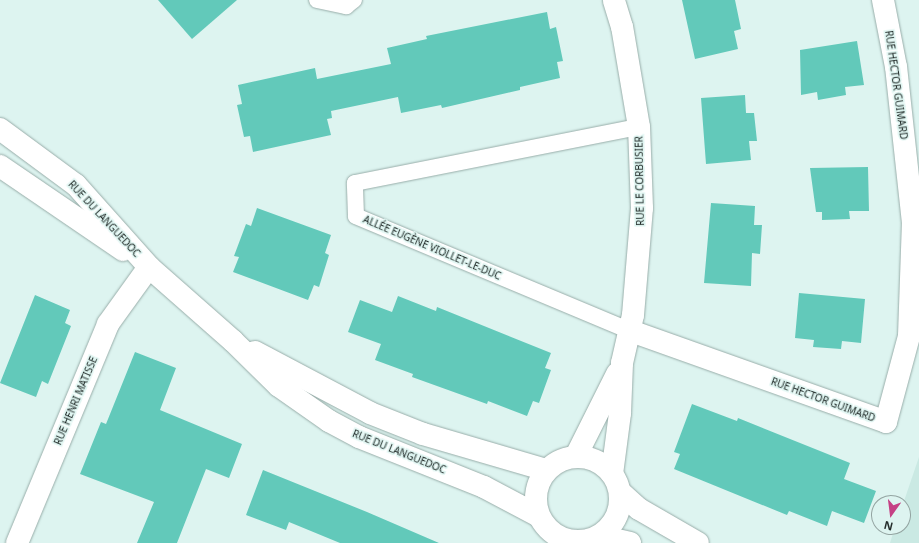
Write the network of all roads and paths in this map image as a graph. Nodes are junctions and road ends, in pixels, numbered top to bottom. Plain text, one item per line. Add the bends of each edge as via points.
1 (317, 0) edge
2 (354, 0) edge
3 (614, 0) edge
4 (883, 0) edge
5 (639, 127) junction
6 (0, 129) edge
7 (0, 166) edge
8 (149, 267) junction
9 (628, 330) junction
10 (233, 341) junction
11 (622, 363) junction
12 (576, 456) junction
13 (546, 470) junction
14 (616, 483) junction
15 (539, 516) junction
16 (600, 536) junction
17 (560, 541) edge
18 (17, 543) edge
19 (630, 543) edge
20 (698, 543) edge

1 - 2 lane via 346,6
3 - 5 street, RUE LE CORBUSIER via 622,27
4 - 9 street, RUE HECTOR GUIMARD via 896,67 913,224 909,336 886,422
5 - 9 street, RUE LE CORBUSIER via 642,208 633,315
5 - 9 lane, ALLÉE EUGÈNE VIOLLET-LE-DUC via 355,183 356,216
6 - 8 street, RUE DU LANGUEDOC via 76,185
7 - 8 street, RUE DU LANGUEDOC
8 - 10 street, RUE DU LANGUEDOC
8 - 18 street, RUE HENRI MATISSE via 108,324
9 - 11 street, RUE LE CORBUSIER
10 - 13 street, RUE DU LANGUEDOC via 370,413 430,436
10 - 15 street, RUE DU LANGUEDOC via 279,386 329,421 359,437 484,487
11 - 12 street, RUE LE CORBUSIER via 601,410
11 - 14 street, RUE LE CORBUSIER
12 - 13 street via 560,460
12 - 14 street via 602,464
13 - 15 street via 535,492
14 - 16 street via 620,505 616,517
14 - 20 street via 639,509
15 - 17 street
16 - 17 street via 588,541
16 - 19 street

